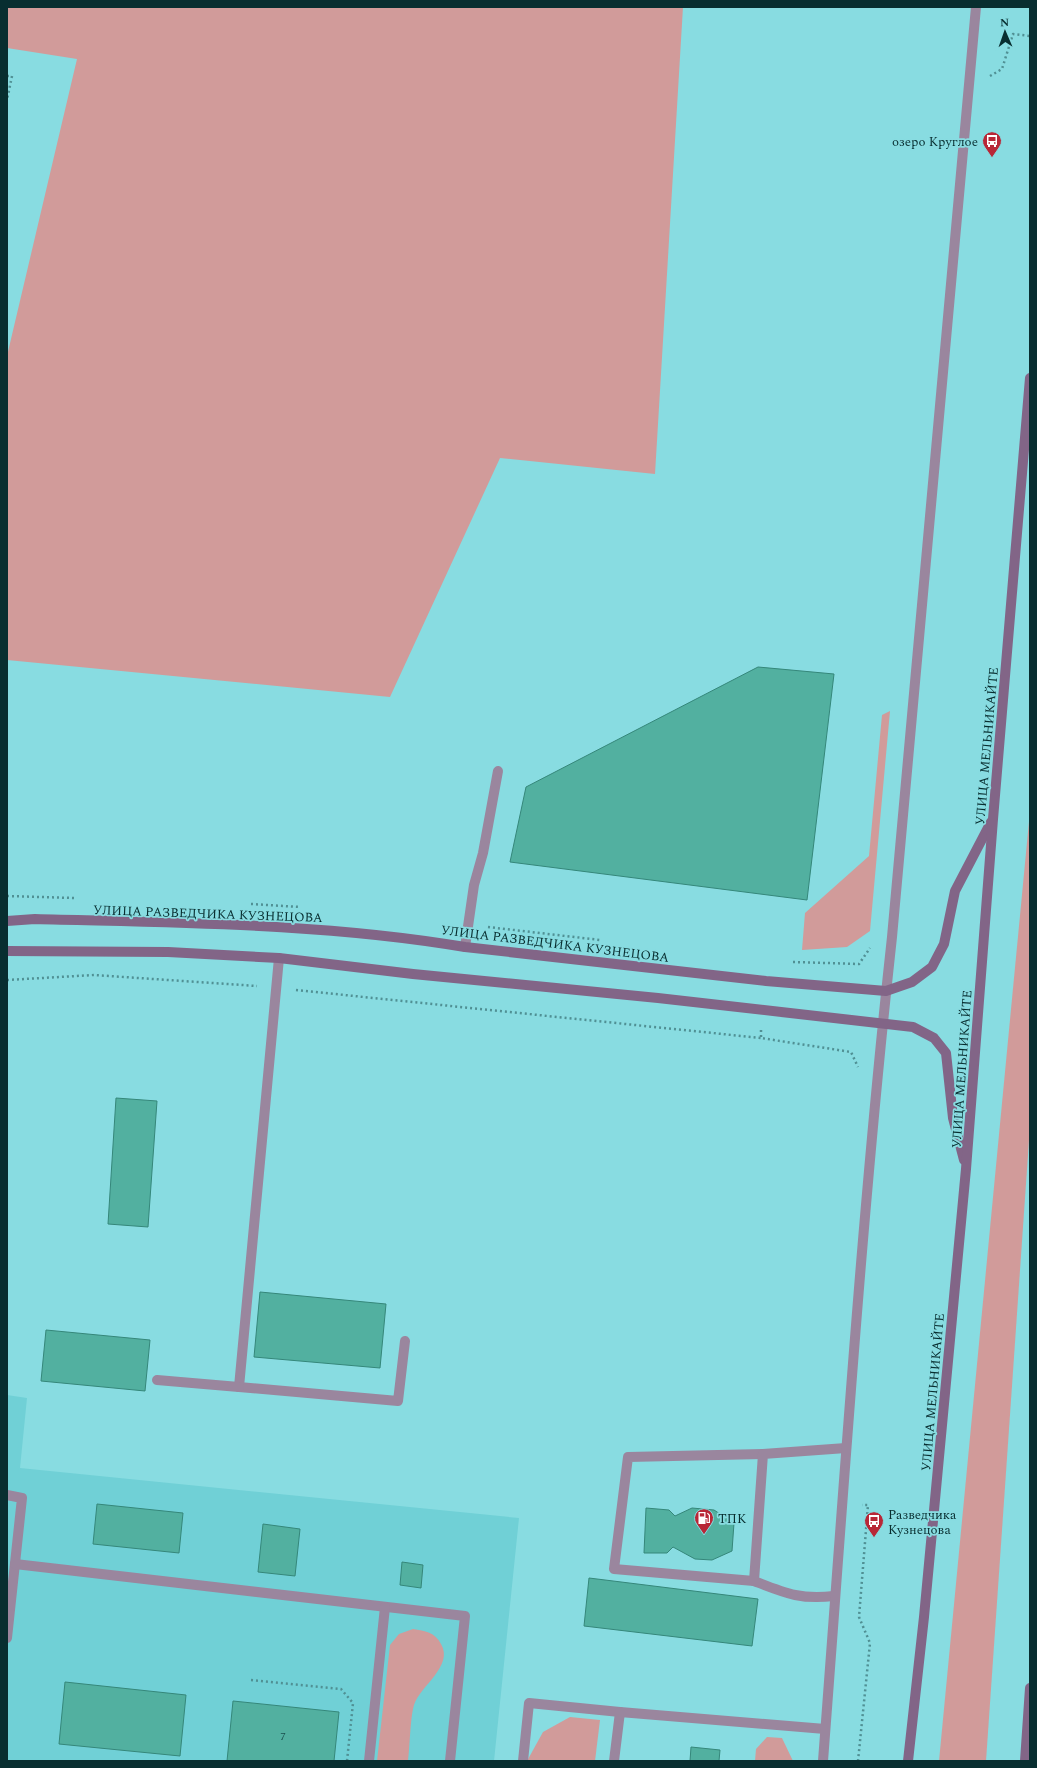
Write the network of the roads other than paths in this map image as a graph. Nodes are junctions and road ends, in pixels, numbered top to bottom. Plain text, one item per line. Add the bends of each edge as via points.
1 (976, 7) edge
2 (1030, 378) edge
3 (498, 771) dead end
4 (993, 819) junction
5 (7, 921) edge
6 (465, 946) junction
7 (7, 951) edge
8 (279, 958) junction
9 (886, 991) junction
10 (882, 1023) junction
11 (966, 1169) junction
12 (405, 1341) dead end
13 (157, 1380) dead end
14 (239, 1387) junction
15 (846, 1448) junction
16 (763, 1454) junction
17 (7, 1496) edge
18 (16, 1564) junction
19 (754, 1580) junction
20 (834, 1596) junction
21 (385, 1607) junction
22 (7, 1638) edge
23 (1030, 1688) edge
24 (620, 1712) junction
25 (825, 1729) junction
26 (369, 1761) edge
27 (450, 1761) edge
28 (523, 1761) edge
29 (614, 1761) edge
30 (823, 1761) edge
31 (908, 1761) edge
32 (1026, 1761) edge

1 - 9 lane
2 - 4 main road, УЛИЦА МЕЛЬНИКАЙТЕ
3 - 6 lane via 483,853 474,885
4 - 9 main road, УЛИЦА РАЗВЕДЧИКА КУЗНЕЦОВА via 955,891 944,944 932,967 912,982
4 - 11 main road, УЛИЦА МЕЛЬНИКАЙТЕ
5 - 6 main road, УЛИЦА РАЗВЕДЧИКА КУЗНЕЦОВА via 35,919 277,926
6 - 9 main road, УЛИЦА РАЗВЕДЧИКА КУЗНЕЦОВА via 766,981
7 - 8 main road via 168,952
8 - 10 main road
8 - 14 lane
9 - 10 lane
10 - 11 main road via 913,1027 934,1038 946,1053 953,1118
10 - 15 lane
11 - 31 main road, УЛИЦА МЕЛЬНИКАЙТЕ
12 - 14 lane via 398,1401
13 - 14 lane
15 - 16 lane
15 - 20 lane
16 - 19 lane
16 - 19 lane via 628,1457 614,1569
17 - 18 lane via 22,1498
18 - 21 lane
18 - 22 lane
19 - 20 lane via 791,1595 814,1599
20 - 25 lane
21 - 26 lane
21 - 27 lane via 465,1616
23 - 32 main road
24 - 25 lane
24 - 28 lane via 529,1703
24 - 29 lane
25 - 30 lane

